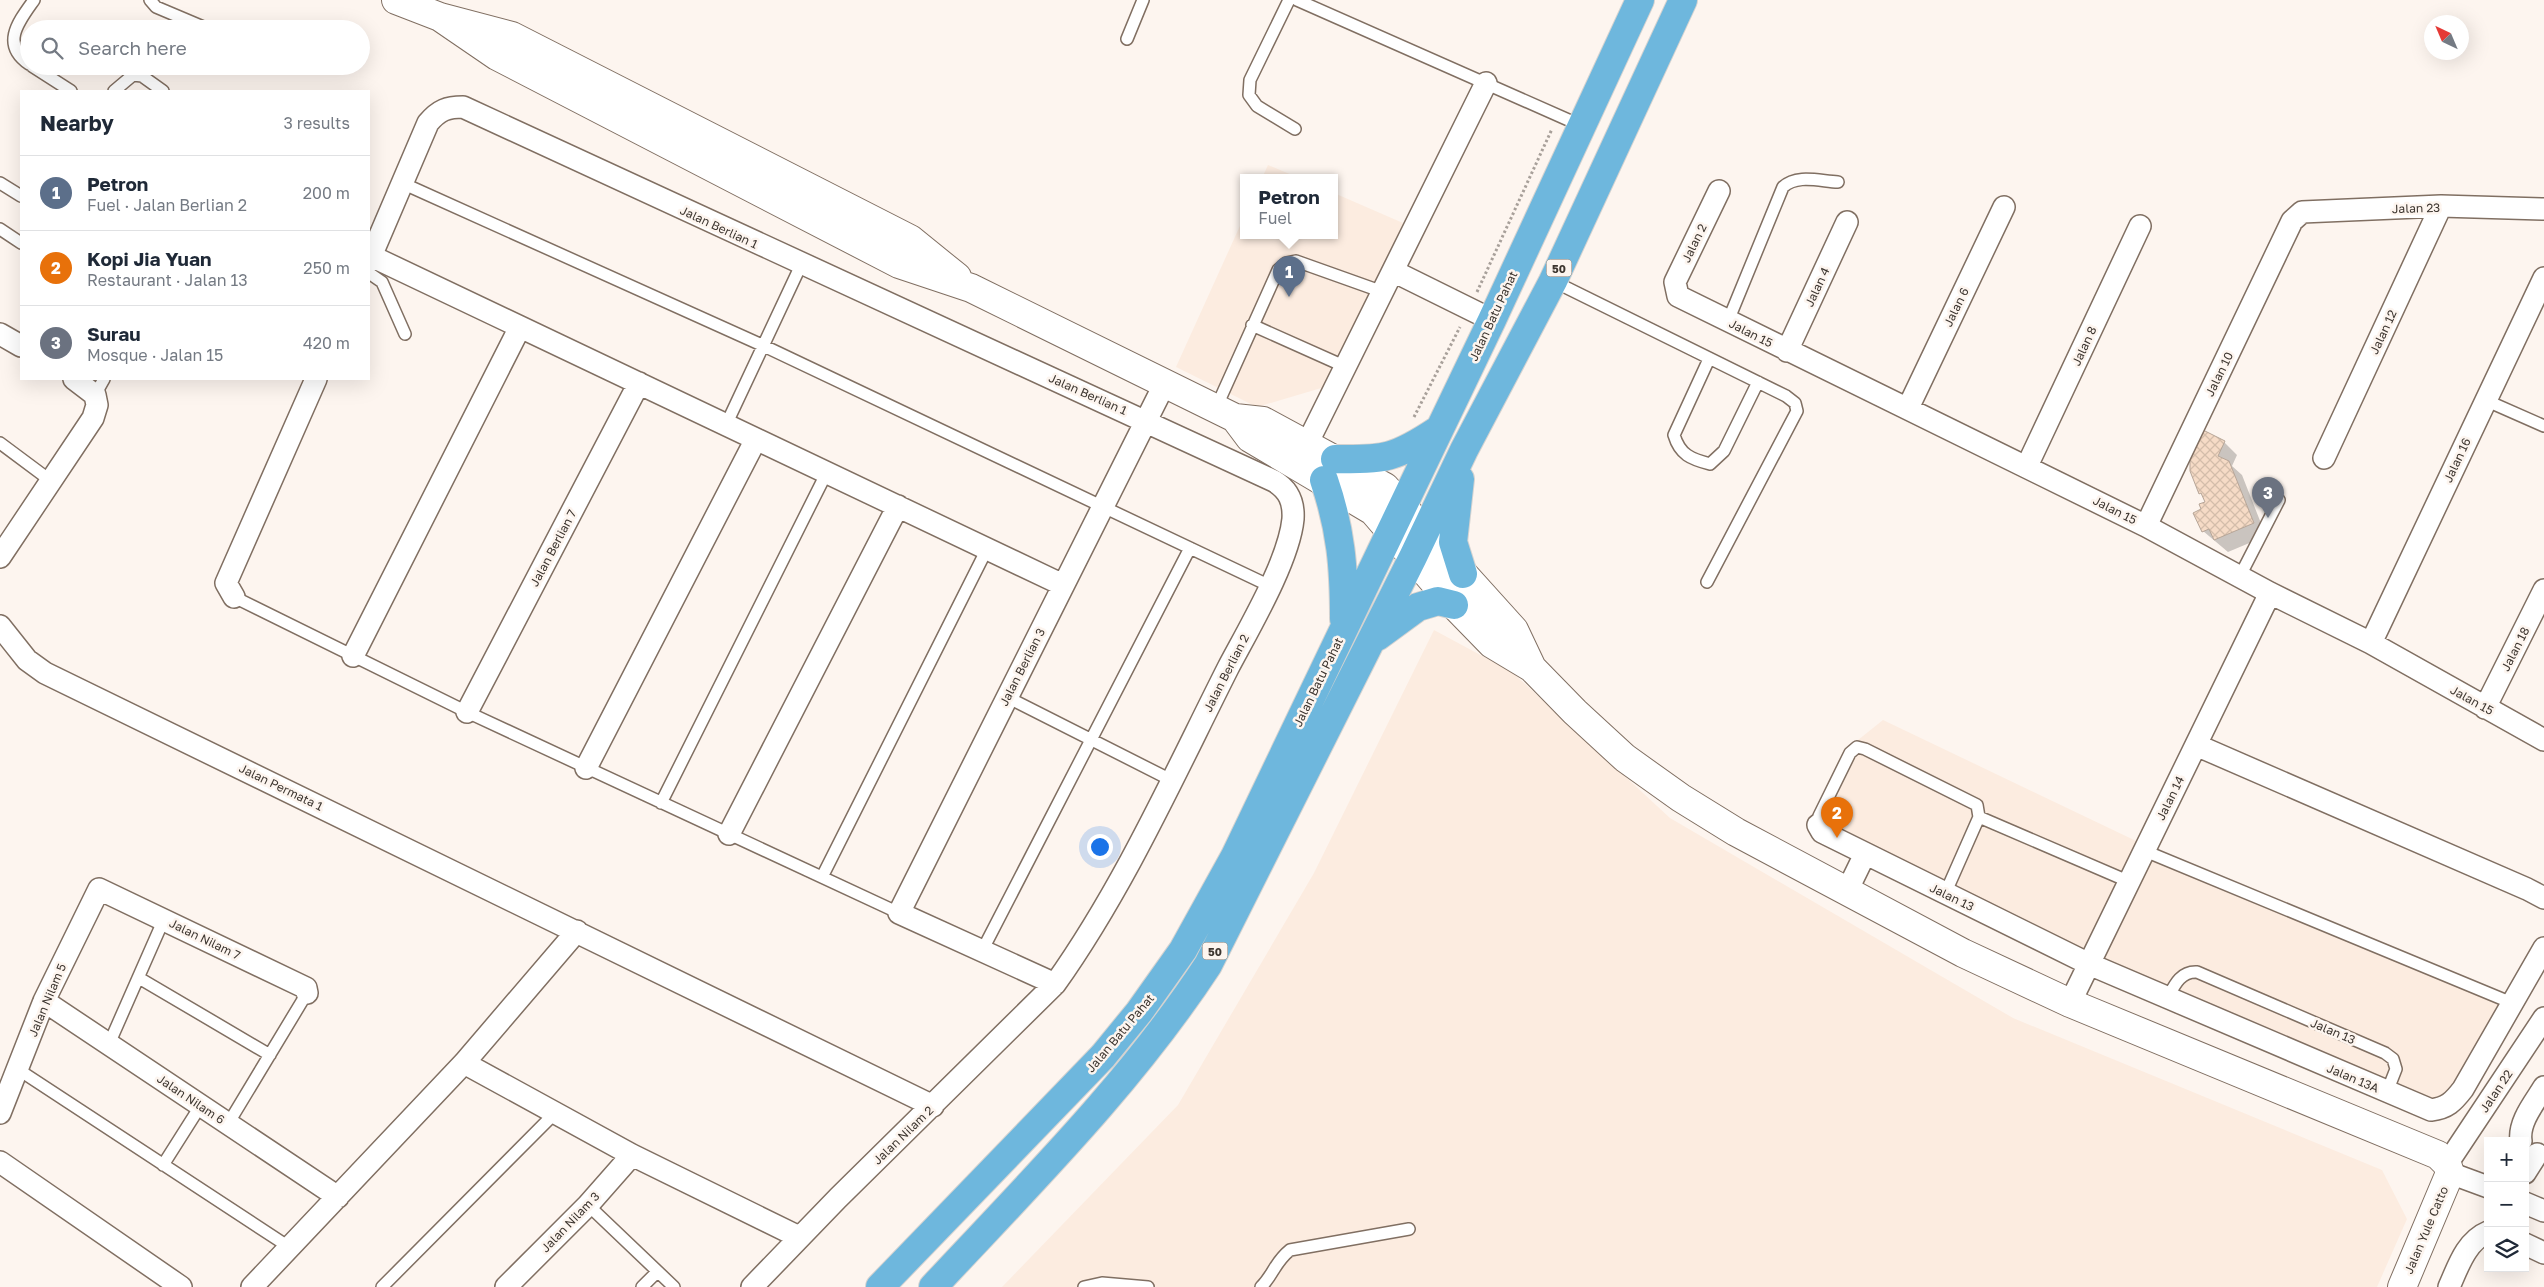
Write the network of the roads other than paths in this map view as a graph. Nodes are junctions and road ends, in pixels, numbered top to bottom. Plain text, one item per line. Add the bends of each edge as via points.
1 (34, 0) edge
2 (150, 0) edge
3 (396, 0) edge
4 (1143, 0) edge
5 (1289, 0) edge
6 (1297, 0) edge
7 (1640, 0) edge
8 (1683, 0) edge
9 (187, 20) edge
10 (1127, 39) dead end
11 (20, 56) edge
12 (46, 75) edge
13 (133, 75) edge
14 (133, 75) edge
15 (1486, 84) junction
16 (69, 90) edge
17 (115, 90) edge
18 (162, 90) edge
19 (1570, 121) junction
20 (1295, 129) dead end
21 (1838, 182) dead end
22 (0, 183) edge
23 (402, 183) junction
24 (1719, 191) dead end
25 (20, 195) edge
26 (2441, 206) junction
27 (2004, 207) dead end
28 (2544, 209) edge
29 (2292, 221) joint
30 (1847, 222) dead end
31 (2140, 226) dead end
32 (0, 229) edge
33 (20, 242) edge
34 (370, 261) edge
35 (370, 263) edge
36 (370, 264) edge
37 (801, 265) junction
38 (1393, 271) junction
39 (2544, 278) edge
40 (1553, 281) junction
41 (1383, 292) junction
42 (1678, 296) joint
43 (1475, 311) junction
44 (1728, 322) junction
45 (1252, 325) junction
46 (520, 326) junction
47 (0, 334) edge
48 (405, 334) dead end
49 (20, 345) edge
50 (764, 346) junction
51 (1788, 351) junction
52 (1709, 359) junction
53 (1346, 367) junction
54 (77, 380) edge
55 (316, 380) edge
56 (1758, 382) junction
57 (639, 383) junction
58 (1165, 383) junction
59 (99, 387) edge
60 (2485, 400) junction
61 (1908, 408) junction
62 (1226, 413) junction
63 (1146, 421) junction
64 (726, 425) junction
65 (2544, 426) edge
66 (1438, 430) junction
67 (756, 439) junction
68 (0, 443) edge
69 (1307, 444) junction
70 (1464, 450) junction
71 (2324, 458) dead end
72 (2027, 466) junction
73 (1329, 470) junction
74 (827, 472) junction
75 (52, 480) junction
76 (2279, 500) dead end
77 (898, 506) junction
78 (1402, 506) junction
79 (1103, 507) junction
80 (2146, 526) junction
81 (1390, 531) junction
82 (1426, 531) junction
83 (3, 546) edge
84 (987, 548) junction
85 (1190, 548) junction
86 (1413, 557) junction
87 (1463, 574) junction
88 (2240, 576) junction
89 (1707, 582) dead end
90 (1063, 585) junction
91 (1270, 586) junction
92 (2544, 590) edge
93 (2270, 593) junction
94 (234, 597) joint
95 (1454, 605) junction
96 (0, 626) edge
97 (1344, 628) junction
98 (1371, 642) junction
99 (2371, 643) junction
100 (353, 656) junction
101 (1532, 668) junction
102 (1007, 697) junction
103 (2485, 708) junction
104 (466, 712) junction
105 (1091, 740) junction
106 (2544, 740) edge
107 (2196, 745) junction
108 (586, 768) junction
109 (1171, 780) junction
110 (661, 803) junction
111 (1980, 818) junction
112 (1818, 824) joint
113 (729, 834) junction
114 (2145, 850) junction
115 (1865, 854) junction
116 (822, 877) junction
117 (2130, 882) junction
118 (99, 889) joint
119 (1847, 891) junction
120 (1945, 894) junction
121 (2544, 898) edge
122 (899, 913) junction
123 (164, 919) junction
124 (577, 931) junction
125 (2544, 948) edge
126 (982, 951) junction
127 (2089, 964) junction
128 (139, 978) junction
129 (1055, 984) junction
130 (307, 993) joint
131 (2167, 999) junction
132 (44, 1001) junction
133 (2070, 1003) junction
134 (2512, 1003) junction
135 (2544, 1018) edge
136 (109, 1044) junction
137 (270, 1055) junction
138 (464, 1063) junction
139 (19, 1070) junction
140 (2544, 1087) edge
141 (2387, 1092) junction
142 (201, 1105) junction
143 (933, 1106) junction
144 (0, 1113) edge
145 (555, 1113) junction
146 (228, 1124) junction
147 (2521, 1137) edge
148 (2536, 1153) edge
149 (632, 1155) junction
150 (0, 1162) edge
151 (163, 1165) junction
152 (2529, 1166) edge
153 (2448, 1168) junction
154 (2484, 1186) edge
155 (338, 1197) junction
156 (588, 1205) junction
157 (2529, 1205) edge
158 (2544, 1211) edge
159 (1408, 1229) dead end
160 (2484, 1234) edge
161 (799, 1237) junction
162 (2529, 1246) edge
163 (289, 1248) junction
164 (917, 1248) junction
165 (2544, 1253) edge
166 (657, 1272) junction
167 (182, 1287) edge
168 (252, 1287) edge
169 (382, 1287) edge
170 (506, 1287) edge
171 (642, 1287) edge
172 (674, 1287) edge
173 (752, 1287) edge
174 (880, 1287) edge
175 (910, 1287) edge
176 (933, 1287) edge
177 (1084, 1287) edge
178 (1148, 1287) edge
179 (1261, 1287) edge
180 (2402, 1287) edge
181 (2449, 1287) edge

1 - 11 lane via 17,24 12,40
2 - 9 lane via 156,7
3 - 58 street via 440,17 497,56 899,264 971,288
4 - 10 lane
5 - 20 lane via 1250,80 1249,95 1256,106
6 - 15 lane
7 - 19 highway, Jalan Batu Pahat / 50
8 - 40 highway, 50
12 - 16 lane
13 - 17 lane
14 - 18 lane via 142,76
15 - 19 lane
15 - 38 street
19 - 43 highway, Jalan Batu Pahat / 50
21 - 44 lane via 1798,179 1783,187
22 - 25 lane
23 - 34 street, Jalan Berlian 1
23 - 37 street, Jalan Berlian 1 via 428,122 436,112 448,107 463,107
23 - 50 lane
24 - 42 street, Jalan 2 via 1675,282
26 - 28 street, Jalan 23
26 - 29 street, Jalan 23 via 2302,212
26 - 71 street, Jalan 12
27 - 61 street, Jalan 6
29 - 80 street, Jalan 10
30 - 51 street, Jalan 4
31 - 72 street, Jalan 8
32 - 33 lane
35 - 46 street
36 - 48 lane via 382,282
37 - 50 lane
37 - 63 street, Jalan Berlian 1
38 - 41 street
38 - 43 street
39 - 60 street, Jalan 16
40 - 52 lane
40 - 70 highway, 50
41 - 45 lane via 1296,261 1286,263 1278,270
41 - 53 street
42 - 44 street, Jalan 15
43 - 66 highway, Jalan Batu Pahat / 50
44 - 51 street, Jalan 15
45 - 53 lane
45 - 62 lane
46 - 57 street
46 - 100 street
47 - 49 street
50 - 64 lane
50 - 79 lane
51 - 61 street, Jalan 15
52 - 56 lane
52 - 56 lane via 1674,435 1678,448 1694,460 1710,464 1724,452
53 - 69 street
54 - 59 street
55 - 94 street via 226,583
56 - 89 lane via 1786,396 1795,403 1797,411
57 - 64 street
57 - 104 street, Jalan Berlian 7
58 - 62 street
58 - 63 street, Jalan Berlian 3
59 - 75 street via 93,418
60 - 65 lane
60 - 99 street, Jalan 16
61 - 72 street, Jalan 15
62 - 69 street via 1263,421
62 - 73 street via 1250,438
63 - 79 street, Jalan Berlian 3
63 - 91 street, Jalan Berlian 2 via 1283,487 1291,498 1293,521
64 - 67 street
66 - 73 highway via 1394,455
66 - 78 highway, Jalan Batu Pahat / 50
67 - 74 street
67 - 108 street
68 - 75 lane
69 - 73 street
70 - 82 highway, 50
70 - 87 highway via 1453,542
72 - 80 street, Jalan 15
73 - 78 street via 1385,487
73 - 81 street
73 - 97 highway via 1342,551
74 - 77 street
74 - 110 lane
75 - 83 street
76 - 88 lane
77 - 84 street
77 - 113 street
78 - 81 highway, Jalan Batu Pahat / 50
78 - 82 street
79 - 85 lane
79 - 90 street, Jalan Berlian 3
80 - 88 street, Jalan 15
81 - 86 street
81 - 97 highway, Jalan Batu Pahat / 50
82 - 86 highway, 50
82 - 87 street
84 - 90 street
84 - 116 lane
85 - 91 lane
85 - 105 lane
86 - 95 street
86 - 98 highway, 50
87 - 101 street via 1514,630
88 - 93 street, Jalan 15
90 - 102 street, Jalan Berlian 3
91 - 109 street, Jalan Berlian 2
92 - 103 street, Jalan 18
93 - 99 street, Jalan 15
93 - 107 street, Jalan 14
94 - 100 lane
95 - 98 highway via 1438,601 1418,607
95 - 101 street via 1492,644
96 - 124 street, Jalan Permata 1 via 27,660 46,673
97 - 164 highway, Jalan Batu Pahat / 50 via 1235,856 1183,950 1140,1012 1103,1056
98 - 176 highway, 50 via 1208,965 1178,1011 1086,1123
99 - 103 street, Jalan 15
100 - 104 lane
101 - 119 street via 1626,758 1681,798 1736,832
102 - 105 lane
102 - 122 street, Jalan Berlian 3
103 - 106 street, Jalan 15
104 - 108 lane
105 - 109 lane
105 - 126 lane
107 - 114 street, Jalan 14
107 - 121 street
108 - 110 lane
109 - 129 street, Jalan Berlian 2 via 1082,947
110 - 113 lane
111 - 112 lane via 1976,805 1857,748 1850,753 1818,816
111 - 117 lane
111 - 120 lane
112 - 115 street, Jalan 13 via 1822,832
113 - 116 lane
114 - 117 street, Jalan 14
114 - 134 lane
115 - 119 street
115 - 120 street, Jalan 13
116 - 122 lane
117 - 127 street, Jalan 14
118 - 123 street, Jalan Nilam 7
118 - 132 street, Jalan Nilam 5
119 - 133 street via 1963,953
120 - 127 street, Jalan 13
122 - 126 street
123 - 128 lane
123 - 130 street, Jalan Nilam 7 via 306,988
124 - 138 street
124 - 143 street, Jalan Permata 1
125 - 134 street, Jalan 13A
126 - 129 street
127 - 131 street, Jalan 13A
127 - 133 street, Jalan 14
128 - 136 lane
128 - 137 lane
129 - 143 street, Jalan Nilam 2
130 - 137 lane
131 - 141 street, Jalan 13A
131 - 141 lane, Jalan 13 via 2183,975 2197,972 2393,1059 2396,1069
132 - 136 street, Jalan Nilam 6
132 - 139 street, Jalan Nilam 5
133 - 153 street via 2438,1155
134 - 141 street, Jalan 13A via 2453,1102 2444,1108 2431,1110
135 - 153 street, Jalan 22
136 - 142 street, Jalan Nilam 6
137 - 146 lane
138 - 145 street
138 - 155 street
139 - 144 street, Jalan Nilam 5
139 - 151 lane
140 - 147 street via 2523,1123
142 - 146 street, Jalan Nilam 6
142 - 151 lane
143 - 161 street, Jalan Nilam 2
145 - 149 street
145 - 169 lane
146 - 155 street, Jalan Nilam 6
148 - 152 street
149 - 156 street, Jalan Nilam 3
149 - 161 street
150 - 167 street
151 - 163 lane
153 - 154 street
153 - 180 street, Jalan Yule Catto
155 - 163 street
156 - 166 lane
156 - 170 street, Jalan Nilam 3
157 - 158 street
159 - 179 lane via 1290,1250 1278,1260
160 - 181 street via 2466,1251
161 - 173 street, Jalan Nilam 2
162 - 165 street
163 - 168 street
164 - 174 highway, Jalan Batu Pahat / 50
164 - 175 highway
166 - 171 lane
166 - 172 lane
177 - 178 lane via 1102,1284

